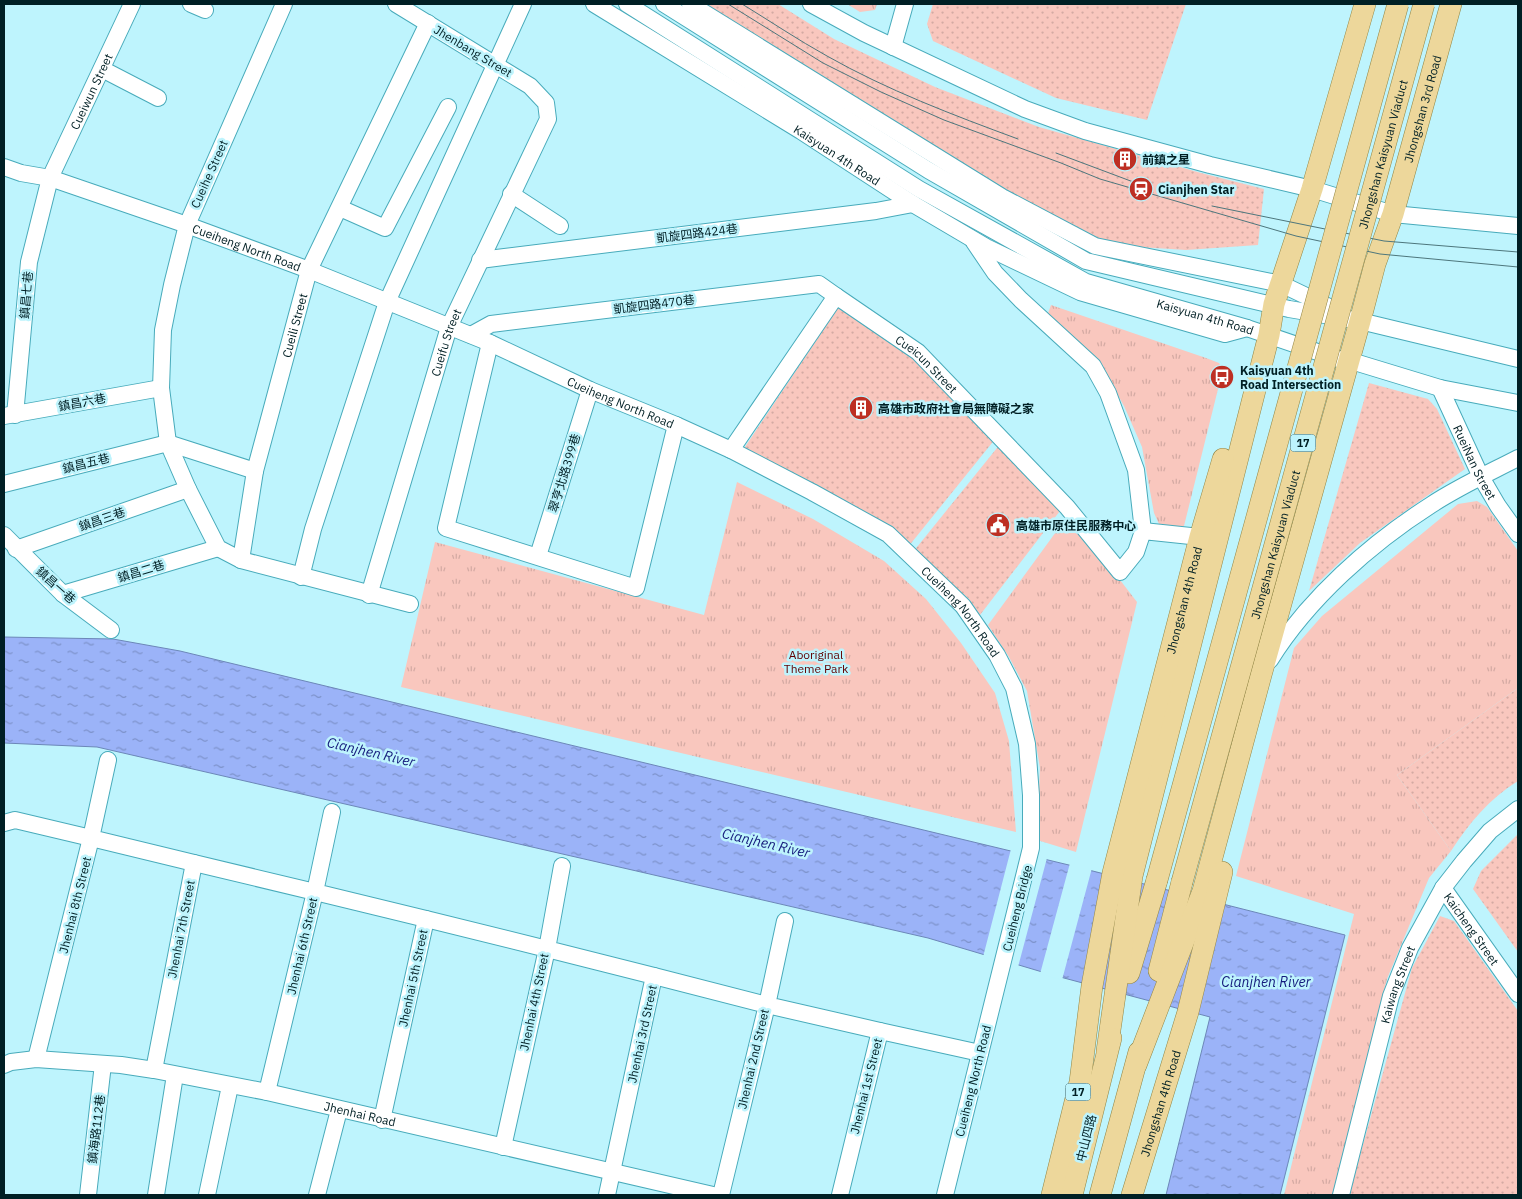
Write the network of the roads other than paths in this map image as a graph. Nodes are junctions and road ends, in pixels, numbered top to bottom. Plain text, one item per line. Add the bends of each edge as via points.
1 (132, 4) edge
2 (284, 4) edge
3 (396, 4) edge
4 (524, 4) edge
5 (594, 4) edge
6 (628, 4) edge
7 (664, 4) edge
8 (690, 4) edge
9 (811, 4) edge
10 (905, 4) edge
11 (1365, 4) edge
12 (1398, 4) edge
13 (1424, 4) edge
14 (1451, 4) edge
15 (428, 24) junction
16 (893, 47) junction
17 (496, 64) junction
18 (102, 69) junction
19 (158, 98) dead end
20 (546, 103) joint
21 (448, 106) dead end
22 (4, 167) edge
23 (50, 178) junction
24 (1312, 189) junction
25 (511, 194) junction
26 (913, 204) junction
27 (340, 208) junction
28 (1393, 214) junction
29 (187, 225) junction
30 (560, 226) dead end
31 (1518, 226) edge
32 (972, 238) junction
33 (480, 260) junction
34 (309, 270) junction
35 (1281, 284) junction
36 (836, 296) junction
37 (387, 302) junction
38 (1274, 304) junction
39 (1360, 321) junction
40 (449, 327) junction
41 (1247, 328) junction
42 (471, 335) junction
43 (1269, 335) junction
44 (490, 343) junction
45 (1518, 359) edge
46 (1348, 360) junction
47 (161, 388) junction
48 (1440, 388) junction
49 (590, 390) junction
50 (1518, 403) edge
51 (9, 416) edge
52 (676, 425) junction
53 (168, 442) junction
54 (731, 450) junction
55 (1518, 458) edge
56 (255, 471) junction
57 (1481, 477) junction
58 (4, 484) edge
59 (188, 489) junction
60 (1143, 532) junction
61 (1518, 534) edge
62 (4, 535) edge
63 (1200, 536) junction
64 (218, 548) junction
65 (16, 549) junction
66 (538, 556) junction
67 (241, 560) junction
68 (301, 576) junction
69 (64, 594) junction
70 (369, 594) junction
71 (410, 604) dead end
72 (111, 630) dead end
73 (1281, 642) junction
74 (1261, 675) junction
75 (108, 760) dead end
76 (1518, 809) edge
77 (332, 812) dead end
78 (4, 823) edge
79 (91, 838) junction
80 (1032, 848) joint
81 (194, 863) junction
82 (562, 866) dead end
83 (1123, 874) junction
84 (1443, 888) junction
85 (315, 892) junction
86 (1210, 894) junction
87 (426, 919) junction
88 (785, 921) dead end
89 (547, 949) junction
90 (1002, 968) joint
91 (654, 976) junction
92 (1120, 993) junction
93 (1518, 994) edge
94 (1155, 1003) junction
95 (767, 1004) junction
96 (880, 1031) junction
97 (980, 1053) junction
98 (36, 1059) junction
99 (103, 1064) junction
100 (4, 1065) edge
101 (154, 1070) junction
102 (175, 1075) junction
103 (230, 1086) junction
104 (267, 1092) junction
105 (339, 1110) junction
106 (382, 1120) junction
107 (503, 1147) junction
108 (613, 1172) junction
109 (88, 1195) edge
110 (156, 1195) edge
111 (207, 1195) edge
112 (317, 1195) edge
113 (607, 1195) edge
114 (713, 1195) edge
115 (721, 1195) edge
116 (840, 1195) edge
117 (945, 1195) edge
118 (1052, 1195) edge
119 (1072, 1195) edge
120 (1100, 1195) edge
121 (1132, 1195) edge
122 (1341, 1195) edge

1 - 18 street, Cueiwun Street
2 - 29 street, Cueihe Street
3 - 15 street, Jhenbang Street
4 - 17 street
5 - 26 street, Kaisyuan 4th Road
6 - 41 street, Kaisyuan 4th Road via 920,189 1086,282
7 - 38 street, Kaisyuan 4th Road via 928,170 1086,261
8 - 35 street, Kaisyuan 4th Road via 1002,198 1094,246
9 - 16 street
10 - 16 street
11 - 24 main road, 17
12 - 92 main road, Jhongshan Kaisyuan Viaduct / 17, bridge via 1157,880
13 - 94 main road, Jhongshan Kaisyuan Viaduct / 17, bridge via 1182,882
14 - 28 main road, Jhongshan 3rd Road / 17
15 - 17 street, Jhenbang Street
15 - 27 street, Cueili Street
16 - 24 street via 1025,109 1085,131
17 - 20 street, Jhenbang Street via 530,86
17 - 37 street
18 - 19 street
18 - 23 street, Cueiwun Street
20 - 25 street, Cueifu Street via 548,119
21 - 27 street via 385,228
22 - 23 street, Cueiheng North Road
23 - 29 street, Cueiheng North Road
23 - 51 street, 鎮昌七巷 via 30,262
24 - 28 street
24 - 35 main road, Jhongshan 4th Road / 17
25 - 30 street
25 - 33 street, Cueifu Street
26 - 32 street, Kaisyuan 4th Road
26 - 33 street, 凱旋四路424巷 via 876,212
27 - 34 street, Cueili Street
28 - 31 street
28 - 39 main road, 17
29 - 34 street, Cueiheng North Road
29 - 47 street, Cueihe Street via 163,330
32 - 41 street, Kaisyuan 4th Road via 1080,292 1225,334
32 - 60 street via 995,273 1092,366 1108,393 1136,470
33 - 40 street, Cueifu Street
34 - 37 street, Cueiheng North Road
34 - 56 street, Cueili Street
35 - 38 main road, Jhongshan 4th Road / 17
35 - 39 street, Kaisyuan 4th Road
36 - 42 street, 凱旋四路470巷 via 819,284 491,324
36 - 54 street
36 - 60 street, Cueicun Street via 918,352 1067,507 1120,572 1136,552
37 - 40 street, Cueiheng North Road
37 - 68 street via 313,529
38 - 39 street, Kaisyuan 4th Road
38 - 43 main road, Jhongshan 4th Road / 17
39 - 45 street, Kaisyuan 4th Road
39 - 46 main road, 17
40 - 42 street, Cueiheng North Road
40 - 70 street, Cueifu Street
41 - 43 street
42 - 44 street, Cueiheng North Road
43 - 46 street
43 - 63 main road, Jhongshan 4th Road / 17 via 1250,353
43 - 83 main road, Jhongshan 4th Road / 17
44 - 49 street, Cueiheng North Road
44 - 66 street via 446,528
46 - 48 street
46 - 73 main road, 17 via 1355,382
46 - 74 main road, 17
47 - 51 street, 鎮昌六巷
47 - 53 street, Cueihe Street
48 - 50 street
48 - 57 street, RueiNan Street
49 - 52 street, Cueiheng North Road
49 - 66 street, 翠亨北路399巷
52 - 54 street, Cueiheng North Road
52 - 66 street via 636,588
53 - 56 street
53 - 58 street, 鎮昌五巷
53 - 59 street, Cueihe Street
54 - 80 street, Cueiheng North Road via 888,534 963,606 997,655 1014,688 1027,744
55 - 57 street
56 - 67 street, Cueili Street
57 - 61 street, RueiNan Street
57 - 73 street via 1431,505 1373,547 1316,600
59 - 64 street, Cueihe Street
59 - 65 street, 鎮昌三巷
60 - 63 street
62 - 65 street, 鎮昌一巷
63 - 83 main road, Jhongshan 4th Road / 17
64 - 67 street
64 - 69 street, 鎮昌二巷
65 - 69 street, 鎮昌一巷
67 - 68 street
68 - 70 street
69 - 72 street, 鎮昌一巷
70 - 71 street
73 - 74 street
73 - 86 main road, 17
74 - 86 main road, 17
75 - 79 street, Jhenhai 8th Street
76 - 84 street, Kaiwang Street via 1490,831
77 - 85 street
78 - 79 street via 15,820
79 - 81 street, Jhenhai 7th Street
79 - 98 street, Jhenhai 8th Street
80 - 90 street, Cueiheng Bridge
81 - 85 street, Jhenhai 6th Street
81 - 101 street, Jhenhai 7th Street
82 - 89 street
83 - 92 main road, 17
83 - 118 main road, 17 via 1092,986 1080,1082
84 - 93 street, Kaicheng Street
84 - 122 street, Kaiwang Street via 1397,978
85 - 87 street, Jhenhai 5th Street
85 - 104 street, Jhenhai 6th Street
86 - 94 main road, 17
86 - 121 main road, Jhongshan 4th Road / 17 via 1188,1012
87 - 89 street, Jhenhai 4th Street
87 - 106 street, Jhenhai 5th Street
88 - 95 street
89 - 91 street, Jhenhai 3rd Street
89 - 107 street, Jhenhai 4th Street
90 - 97 street, Cueiheng North Road
91 - 95 street, Jhenhai 2nd Street
91 - 108 street, Jhenhai 3rd Street
92 - 119 main road, 中山四路 / 17
94 - 120 main road, 17
95 - 96 street, Jhenhai 1st Street
95 - 115 street, Jhenhai 2nd Street
96 - 97 street
96 - 116 street, Jhenhai 1st Street
97 - 117 street, Cueiheng North Road
98 - 99 street, Jhenhai Road
98 - 100 street, Jhenhai Road
99 - 101 street, Jhenhai Road
99 - 109 street, 鎮海路112巷
101 - 102 street, Jhenhai Road
102 - 103 street, Jhenhai Road
102 - 110 street
103 - 104 street, Jhenhai Road
103 - 111 street
104 - 105 street, Jhenhai Road
105 - 106 street, Jhenhai Road
105 - 112 street
106 - 107 street, Jhenhai Road
107 - 108 street, Jhenhai Road
108 - 113 street, Jhenhai 3rd Street
108 - 114 street, Jhenhai Road

